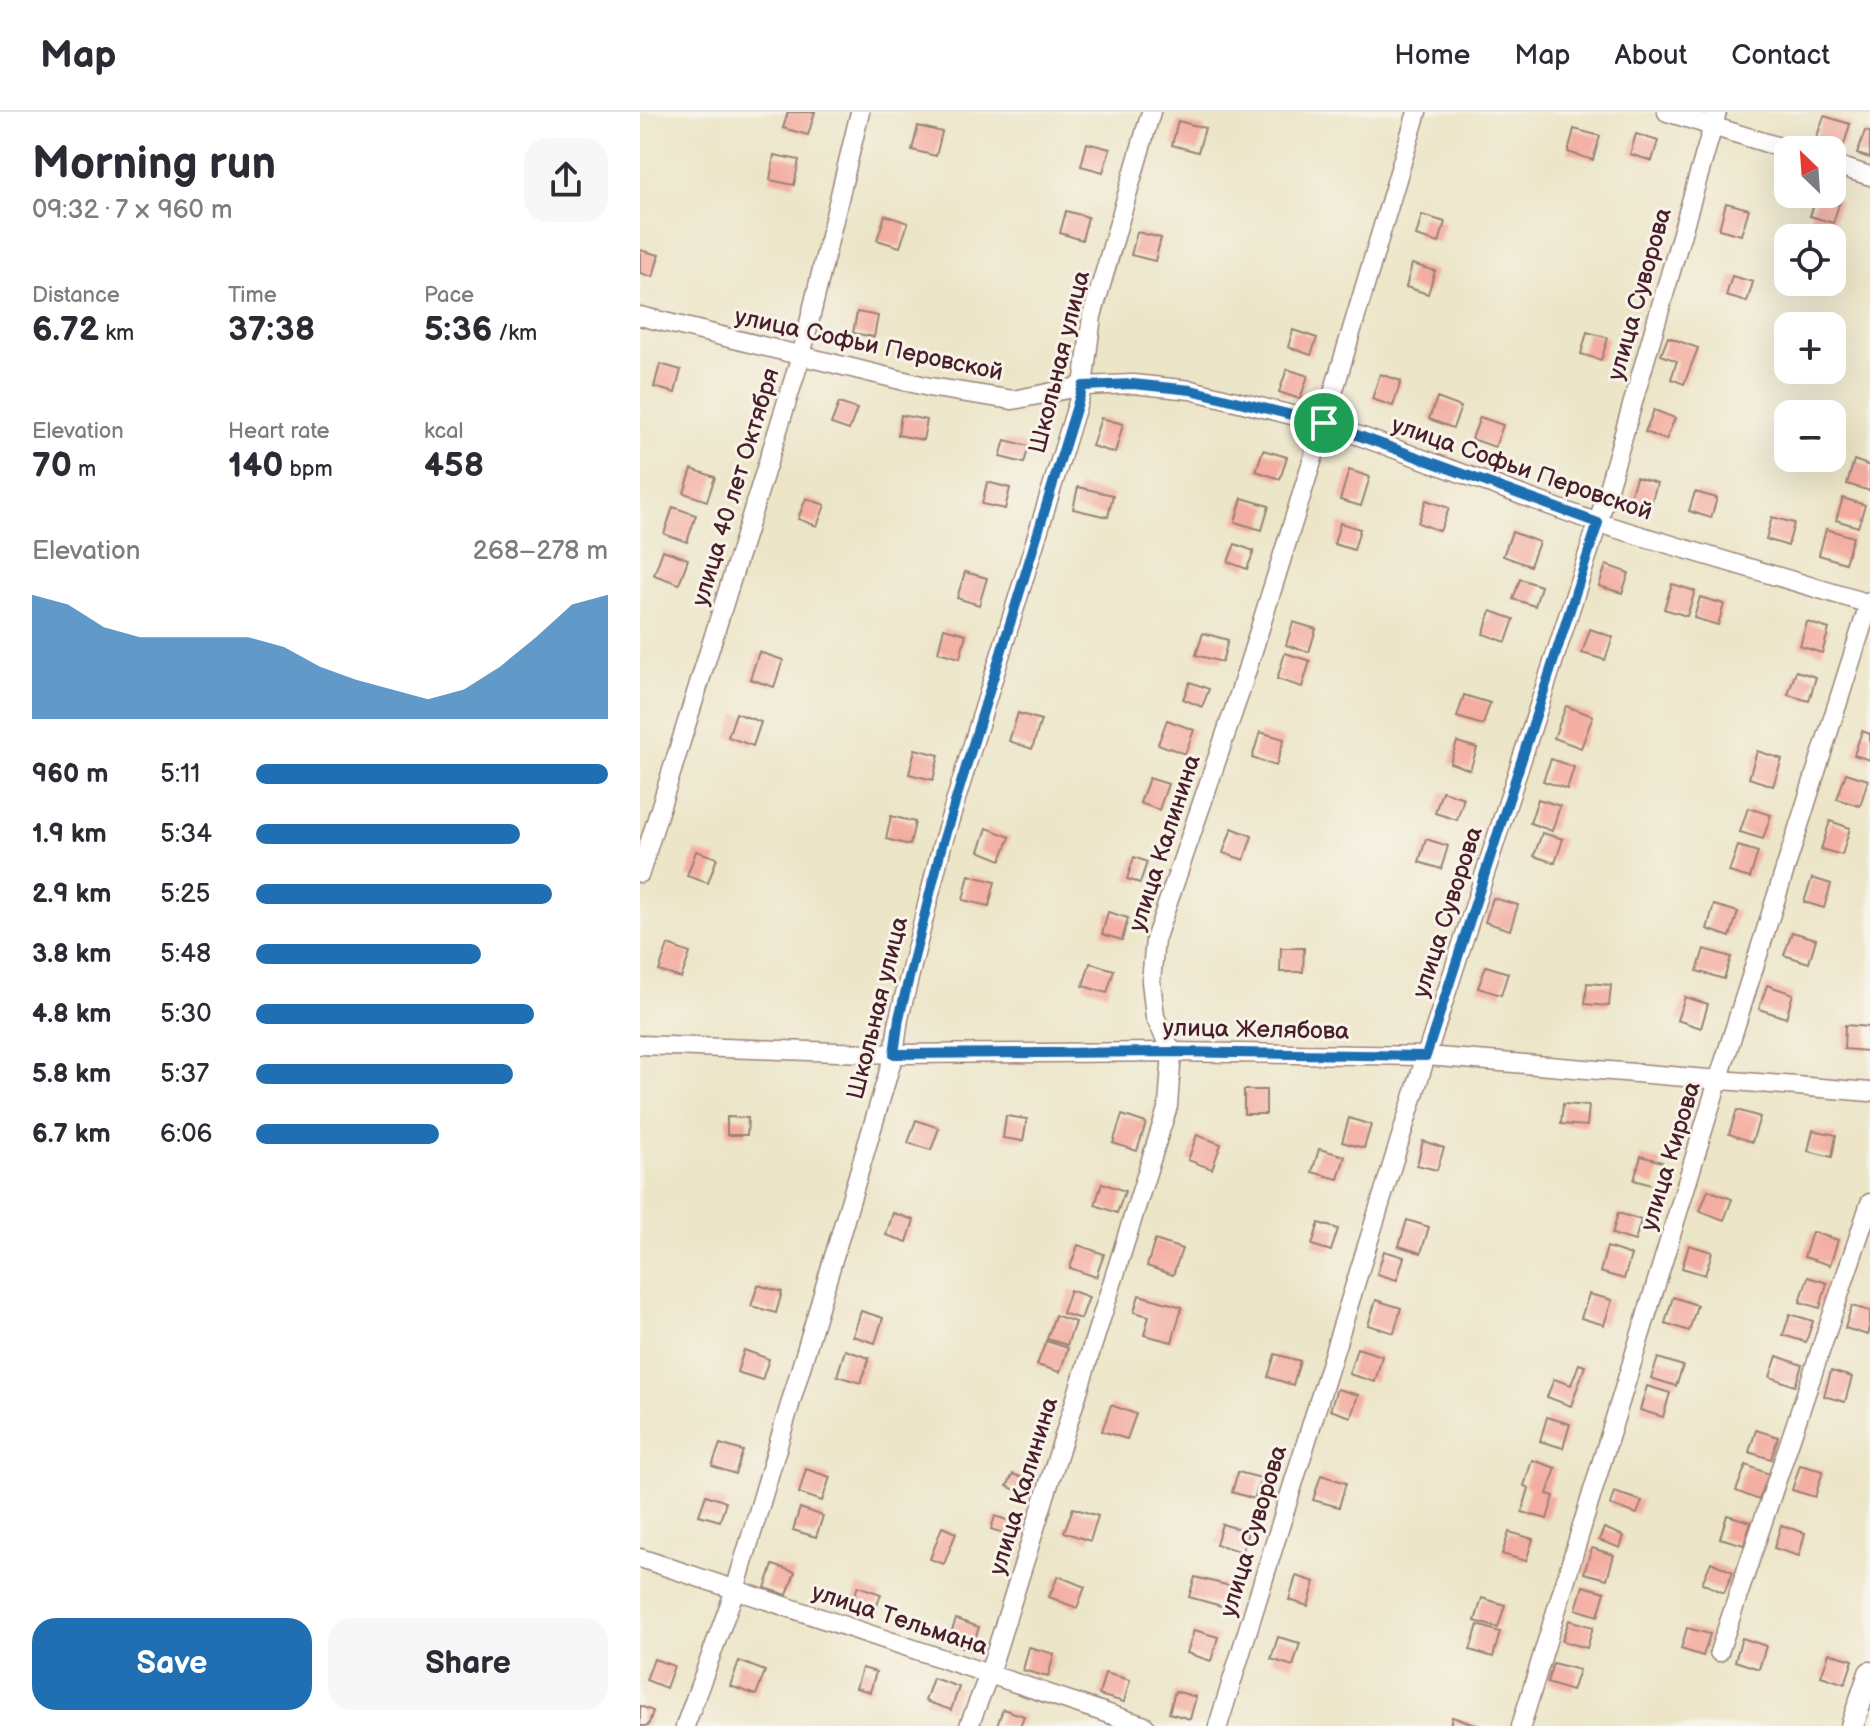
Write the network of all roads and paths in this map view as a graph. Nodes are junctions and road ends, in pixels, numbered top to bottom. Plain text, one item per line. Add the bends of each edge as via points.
1 (860, 112) edge
2 (1151, 112) edge
3 (1417, 112) edge
4 (1667, 112) edge
5 (1715, 119) edge
6 (1774, 144) edge
7 (1846, 168) edge
8 (1870, 176) edge
9 (640, 316) edge
10 (801, 356) junction
11 (1083, 386) junction
12 (1324, 423) junction
13 (1598, 523) junction
14 (1870, 603) edge
15 (640, 873) edge
16 (640, 1045) edge
17 (1172, 1052) junction
18 (894, 1054) junction
19 (1426, 1056) junction
20 (1718, 1081) junction
21 (1870, 1092) edge
22 (1870, 1203) edge
23 (640, 1558) edge
24 (735, 1590) junction
25 (1719, 1652) dead end
26 (1870, 1673) edge
27 (989, 1674) junction
28 (685, 1726) edge
29 (969, 1726) edge
30 (1145, 1726) edge
31 (1218, 1726) edge
32 (1521, 1726) edge
33 (1852, 1726) edge

1 - 10 street, улица 40 лет Октября
2 - 11 street, Школьная улица via 1092,316
3 - 12 street, улица Калинина
4 - 5 street
5 - 6 street
5 - 13 street, улица Суворова
7 - 8 street
9 - 10 street, улица Софьи Перовской
10 - 11 street, улица Софьи Перовской via 929,387 1013,400
10 - 15 street, улица 40 лет Октября
11 - 12 street, улица Софьи Перовской via 1191,390
11 - 18 street, Школьная улица via 942,845
12 - 13 street, улица Софьи Перовской
12 - 17 street, улица Калинина via 1155,940 1155,1017
13 - 14 street, улица Софьи Перовской
13 - 19 street, улица Суворова
14 - 20 street, улица Кирова
16 - 18 street, улица Желябова
17 - 18 street, улица Желябова
17 - 19 street, улица Желябова
17 - 27 street, улица Калинина via 1168,1106
18 - 24 street, Школьная улица
19 - 20 street, улица Желябова
19 - 31 street, улица Суворова
20 - 21 street, улица Желябова
20 - 32 street, улица Кирова
22 - 25 street
23 - 24 street, улица Тельмана
24 - 27 street, улица Тельмана
24 - 28 street, Школьная улица
26 - 33 street
27 - 29 street, улица Калинина
27 - 30 street, улица Тельмана

